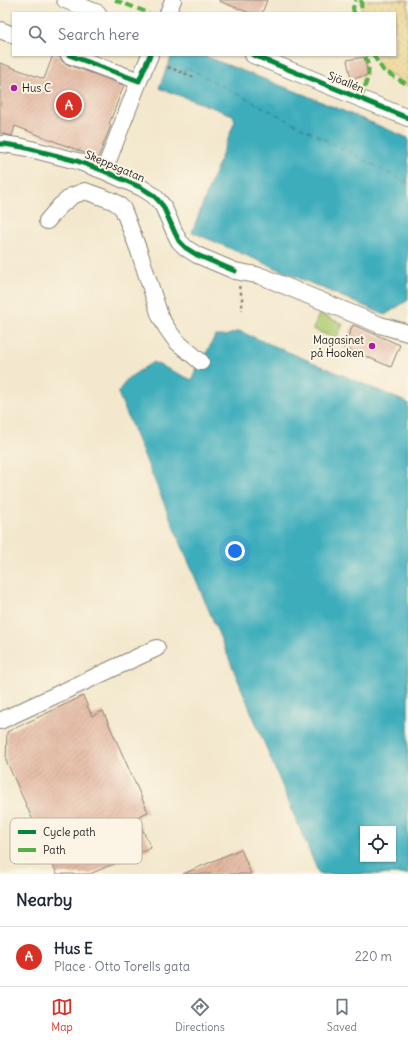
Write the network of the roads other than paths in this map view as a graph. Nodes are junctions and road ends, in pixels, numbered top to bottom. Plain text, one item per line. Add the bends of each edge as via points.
1 (65, 0) edge
2 (173, 0) edge
3 (95, 12) edge
4 (168, 12) edge
5 (0, 30) edge
6 (12, 34) edge
7 (72, 56) edge
8 (150, 56) edge
9 (255, 56) edge
10 (139, 81) junction
11 (408, 118) edge
12 (0, 144) edge
13 (104, 171) junction
14 (47, 221) dead end
15 (408, 334) edge
16 (201, 362) dead end
17 (157, 648) dead end
18 (0, 722) edge

1 - 3 street
2 - 4 street
5 - 6 street
7 - 10 street
8 - 10 street
9 - 11 street, Sjöallén
10 - 13 street
12 - 13 street, Skeppsgatan via 23,147 77,161
13 - 15 street, Skeppsgatan via 153,195 163,206 179,241 197,255 235,271 261,276
14 - 16 street via 72,196 84,191 113,201 123,209 166,328
17 - 18 street

